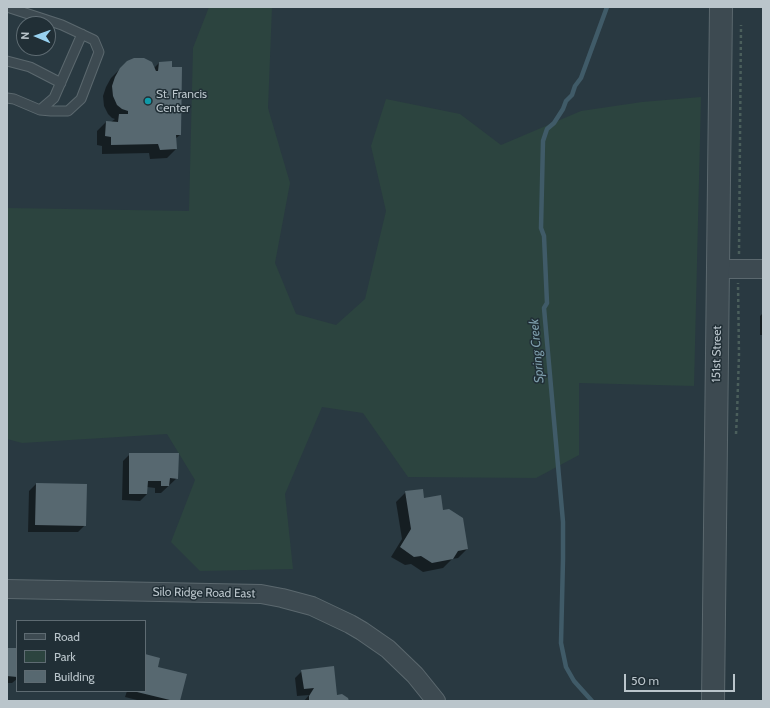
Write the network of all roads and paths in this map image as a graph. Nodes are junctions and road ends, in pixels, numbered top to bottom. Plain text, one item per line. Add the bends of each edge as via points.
1 (7, 7) edge
2 (721, 7) edge
3 (82, 34) junction
4 (7, 61) edge
5 (61, 83) junction
6 (7, 98) edge
7 (40, 110) junction
8 (718, 269) junction
9 (763, 270) edge
10 (7, 589) edge
11 (436, 701) edge
12 (713, 701) edge

1 - 3 lane
2 - 8 street, 151st Street
3 - 5 lane
3 - 7 lane via 94,40 99,52 81,99 68,111
4 - 5 lane via 30,67
5 - 7 lane via 54,98
6 - 7 lane
8 - 9 street
8 - 12 street, 151st Street
10 - 11 street, Silo Ridge Road East via 261,594 282,598 312,606 362,631 415,675

